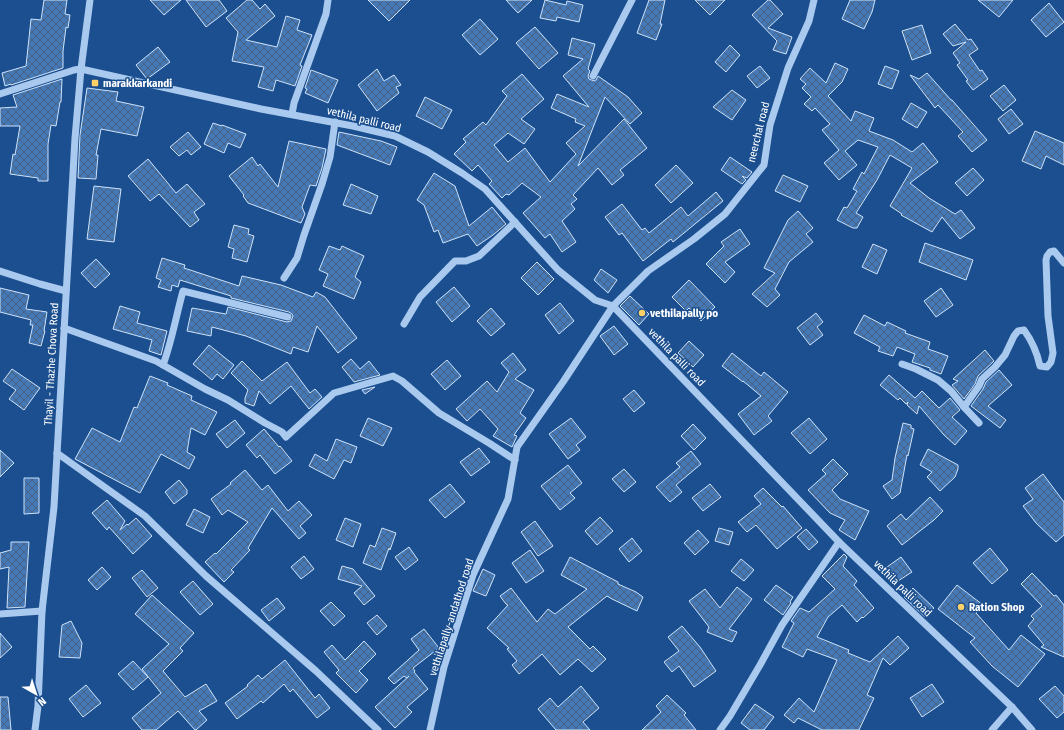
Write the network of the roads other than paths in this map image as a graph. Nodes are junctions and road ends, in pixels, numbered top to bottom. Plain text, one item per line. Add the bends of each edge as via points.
1 (90, 0) edge
2 (328, 0) edge
3 (632, 0) edge
4 (814, 0) edge
5 (81, 69) junction
6 (593, 76) dead end
7 (0, 94) edge
8 (292, 114) junction
9 (335, 122) junction
10 (515, 222) junction
11 (1064, 264) edge
12 (0, 271) edge
13 (284, 278) dead end
14 (66, 291) junction
15 (613, 306) junction
16 (288, 317) dead end
17 (404, 324) dead end
18 (64, 328) junction
19 (902, 364) dead end
20 (164, 365) junction
21 (964, 407) junction
22 (979, 423) dead end
23 (57, 453) junction
24 (515, 460) junction
25 (839, 542) junction
26 (42, 611) junction
27 (0, 614) edge
28 (1012, 707) junction
29 (35, 730) edge
30 (378, 730) edge
31 (430, 730) edge
32 (720, 730) edge
33 (992, 730) edge
34 (1032, 730) edge

1 - 5 street, Thayil - Thazhe Chova Road
2 - 8 street via 326,14
3 - 6 street
4 - 15 street, neerchal road via 809,21 788,68 770,125 764,165 725,214 694,240 648,271
5 - 7 street
5 - 8 street, vethila palli road
5 - 14 street, Thayil - Thazhe Chova Road
8 - 9 street, vethila palli road
9 - 10 street, vethila palli road via 395,136 428,152 485,189
9 - 13 street via 330,157 322,184 297,258
10 - 15 street, vethila palli road via 558,270 595,300
10 - 17 street via 479,256 466,261 455,261 420,297
11 - 21 street via 1054,251 1050,252 1046,260 1048,316 1053,353 1051,362 1047,367 1040,366 1029,336 1024,330 1018,331 1005,356 982,379
12 - 14 street
14 - 18 street, Thayil - Thazhe Chova Road
15 - 24 street, vethilapally-andathod road via 517,447
15 - 25 street, vethila palli road
16 - 20 street via 183,291
18 - 20 street
18 - 23 street, Thayil - Thazhe Chova Road
19 - 21 street via 938,380
20 - 24 street via 228,400 282,432 286,437 334,393 392,376 402,381 439,413
21 - 22 street
23 - 26 street, Thayil - Thazhe Chova Road via 54,507
23 - 30 street via 146,516 206,576 316,671
24 - 31 street, vethilapally-andathod road via 508,499 473,575 444,667
25 - 28 street, vethila palli road
25 - 32 street via 782,625
26 - 27 street
26 - 29 street, Thayil - Thazhe Chova Road
28 - 33 street
28 - 34 street, vethila palli road

